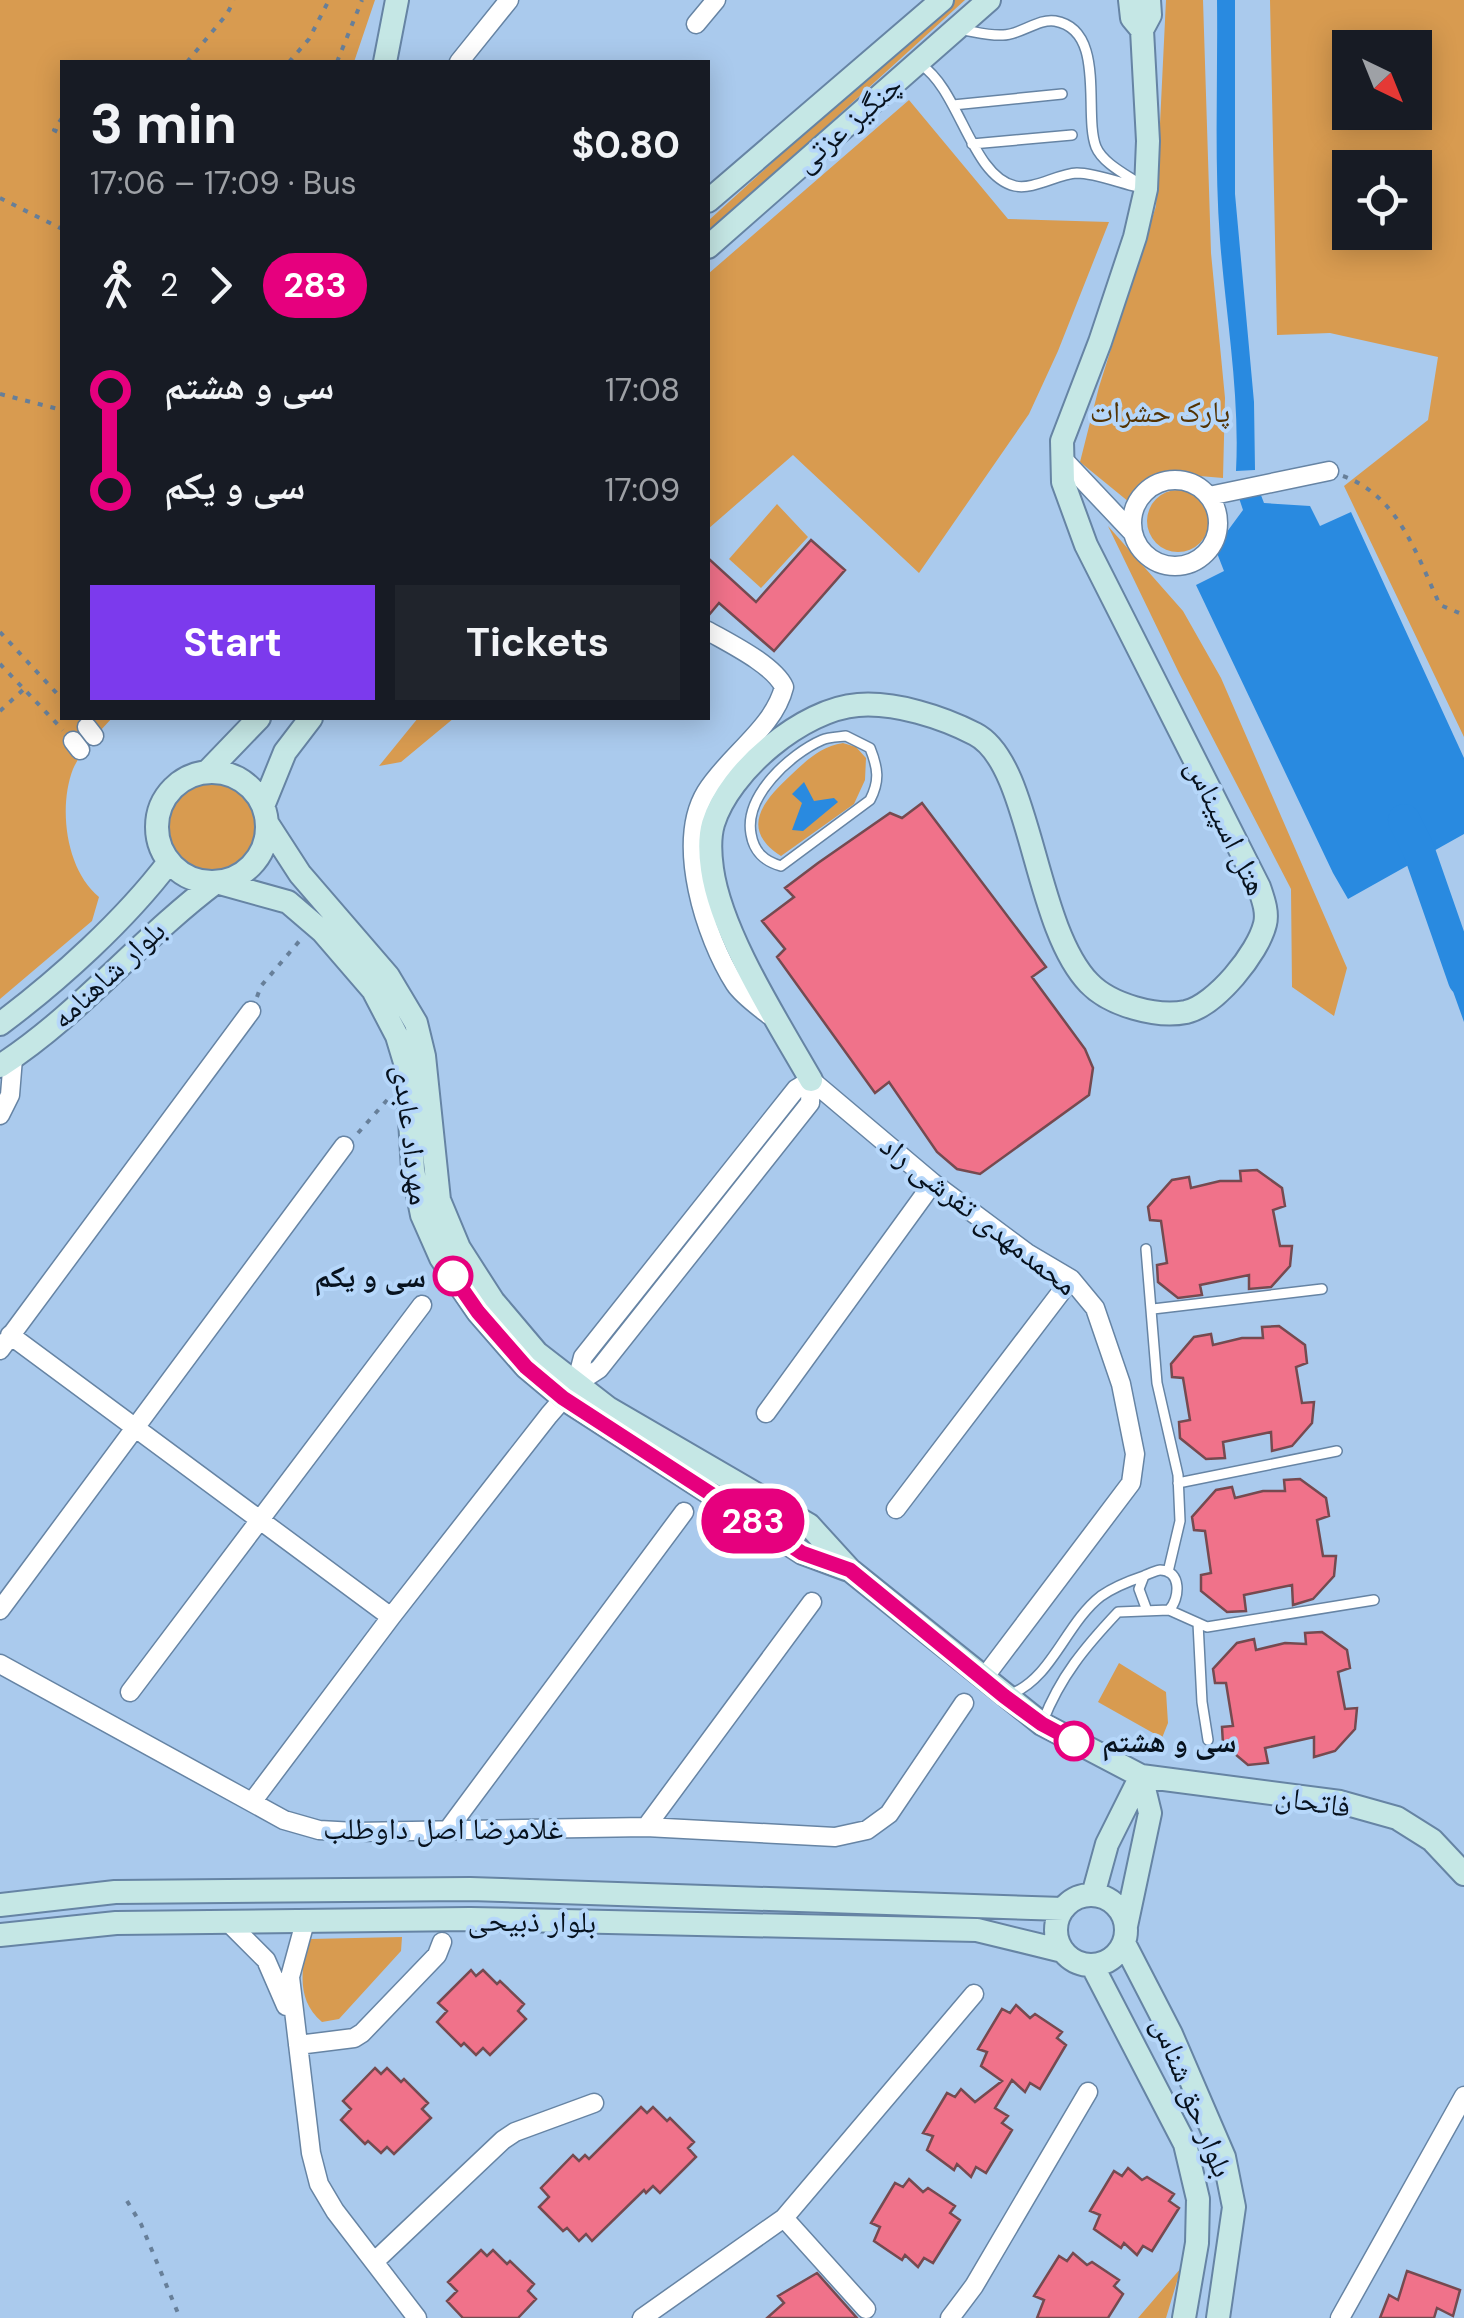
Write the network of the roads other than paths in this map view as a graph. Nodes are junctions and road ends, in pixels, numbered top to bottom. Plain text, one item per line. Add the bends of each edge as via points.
1 (398, 0) edge
2 (509, 0) edge
3 (716, 0) edge
4 (942, 0) edge
5 (989, 0) edge
6 (1130, 0) edge
7 (1149, 0) edge
8 (696, 24) dead end
9 (956, 29) junction
10 (1142, 30) junction
11 (385, 60) edge
12 (462, 60) edge
13 (918, 62) junction
14 (1062, 94) dead end
15 (953, 105) junction
16 (1072, 135) dead end
17 (972, 144) junction
18 (1146, 188) junction
19 (710, 199) edge
20 (710, 245) edge
21 (1063, 459) junction
22 (1329, 471) road end
23 (1209, 496) junction
24 (1132, 532) junction
25 (710, 632) edge
26 (257, 720) edge
27 (309, 720) edge
28 (792, 745) junction
29 (208, 771) junction
30 (756, 777) junction
31 (265, 814) junction
32 (170, 862) junction
33 (216, 882) junction
34 (250, 1012) dead end
35 (0, 1024) edge
36 (780, 1026) junction
37 (6, 1062) edge
38 (810, 1080) junction
39 (0, 1115) edge
40 (344, 1146) road end
41 (934, 1183) junction
42 (1146, 1249) dead end
43 (1070, 1279) junction
44 (1322, 1289) dead end
45 (422, 1305) dead end
46 (1153, 1309) junction
47 (5, 1342) edge
48 (569, 1391) junction
49 (766, 1414) dead end
50 (136, 1428) junction
51 (1336, 1451) dead end
52 (1178, 1483) junction
53 (896, 1509) dead end
54 (684, 1512) dead end
55 (261, 1521) junction
56 (1168, 1572) junction
57 (1144, 1576) junction
58 (1374, 1600) dead end
59 (812, 1602) dead end
60 (1146, 1608) junction
61 (0, 1610) edge
62 (1169, 1610) junction
63 (391, 1617) junction
64 (1198, 1623) junction
65 (0, 1664) edge
66 (984, 1679) junction
67 (130, 1692) dead end
68 (1004, 1696) junction
69 (964, 1703) dead end
70 (1042, 1724) junction
71 (1208, 1740) dead end
72 (1140, 1776) junction
73 (252, 1802) junction
74 (646, 1827) junction
75 (447, 1832) junction
76 (1464, 1874) edge
77 (1093, 1895) junction
78 (0, 1904) edge
79 (1063, 1909) junction
80 (305, 1922) junction
81 (229, 1923) junction
82 (1125, 1934) junction
83 (0, 1936) edge
84 (442, 1942) dead end
85 (1063, 1950) junction
86 (1092, 1965) junction
87 (974, 1994) dead end
88 (298, 2045) junction
89 (1088, 2092) dead end
90 (1464, 2096) edge
91 (594, 2103) dead end
92 (784, 2218) junction
93 (374, 2262) junction
94 (866, 2309) dead end
95 (417, 2318) edge
96 (642, 2318) edge
97 (950, 2318) edge
98 (1184, 2318) edge
99 (1218, 2318) edge
100 (1340, 2318) edge

1 - 11 street
2 - 12 street
3 - 8 street
4 - 19 street, چنگیز عزتی
5 - 9 street, چنگیز عزتی
6 - 10 street
7 - 10 street
9 - 13 street, چنگیز عزتی
9 - 18 lane via 1004,36 1050,20 1065,24 1088,56 1094,144
10 - 18 street, هتل اسپیناس
13 - 15 lane
13 - 20 street, چنگیز عزتی
14 - 15 lane
15 - 17 lane
16 - 17 lane
17 - 18 lane via 1001,180 1019,188 1078,173
18 - 21 street, هتل اسپیناس via 1130,254 1062,441
21 - 24 street
21 - 28 street, هتل اسپیناس via 1063,482 1086,544 1260,887 1265,926 1220,993 1186,1012 1130,1009 1087,982 1053,923 1009,774 977,735 887,706 857,705 814,716
22 - 23 street
23 - 24 street via 1185,481 1156,484 1136,504
23 - 24 street via 1216,537 1186,565 1146,556
25 - 36 street via 784,687 776,708 704,795 694,853 700,902 736,986
26 - 29 street
27 - 31 street via 285,752
28 - 30 street, هتل اسپیناس
28 - 30 lane via 846,736 870,748 878,785 870,800 781,866 767,862 750,832
29 - 31 street via 242,780
29 - 32 street via 177,784 158,813 160,847
30 - 36 street, هتل اسپیناس via 723,803 713,824 711,866 734,938
31 - 33 street via 266,840 248,869
31 - 48 street, مهرداد عابدی via 300,874 388,976 416,1022 439,1200 459,1248 493,1300
32 - 33 street via 198,880
32 - 35 street, بلوار شاهنامه via 77,958
33 - 37 street, بلوار شاهنامه
33 - 48 street, مهرداد عابدی via 288,902 324,932 373,990 398,1036 422,1215 441,1258 526,1367
34 - 47 street
36 - 38 street, هتل اسپیناس
37 - 39 street via 10,1096
38 - 41 street, محمدمهدی تفرشی راد
38 - 48 street via 796,1089 583,1357
40 - 50 street
41 - 43 street, محمدمهدی تفرشی راد
41 - 49 street
42 - 46 lane
43 - 53 street
43 - 66 street, محمدمهدی تفرشی راد via 1095,1308 1121,1384 1135,1454 1130,1484
44 - 46 lane
45 - 55 street
46 - 52 lane via 1157,1382
47 - 50 street
48 - 63 street
48 - 66 street, مهرداد عابدی via 808,1525 850,1570
50 - 55 street
50 - 61 street
51 - 52 lane
52 - 56 lane via 1180,1521
54 - 75 street
55 - 63 street
55 - 67 street
56 - 57 lane
56 - 62 lane via 1179,1593
57 - 60 lane via 1139,1588
57 - 68 lane via 1098,1598 1029,1687
58 - 64 lane via 1207,1627
59 - 74 street
60 - 62 lane
60 - 70 lane via 1118,1612 1075,1658
62 - 64 lane
63 - 73 street
64 - 71 lane
65 - 73 street, غلامرضا اصل داوطلب
66 - 68 street, مهرداد عابدی
68 - 70 street, مهرداد عابدی
69 - 74 street, غلامرضا اصل داوطلب via 890,1814 867,1830 834,1837
70 - 72 street, مهرداد عابدی
72 - 76 street, فاتحان via 1340,1802 1397,1818 1432,1840
72 - 77 street via 1107,1844
72 - 82 street via 1150,1813
73 - 75 street, غلامرضا اصل داوطلب via 318,1830
74 - 75 street, غلامرضا اصل داوطلب
77 - 79 street
77 - 82 street via 1120,1910
78 - 79 street, بلوار ذبیحی via 115,1892 470,1889
79 - 85 street via 1056,1937
80 - 81 street, بلوار ذبیحی
80 - 85 street, بلوار ذبیحی via 977,1930
80 - 88 street via 290,1977
81 - 83 street, بلوار ذبیحی via 116,1923
81 - 88 street via 266,1960
82 - 86 street via 1116,1954
82 - 99 street, بلوار حق شناس via 1224,2157 1234,2207
84 - 88 street via 362,2033
85 - 86 street
86 - 98 street, بلوار حق شناس via 1185,2144 1198,2199 1198,2242
87 - 92 street
88 - 93 street via 318,2184
89 - 97 street
90 - 100 street
91 - 93 street via 503,2140
92 - 94 street
92 - 96 street
93 - 95 street

